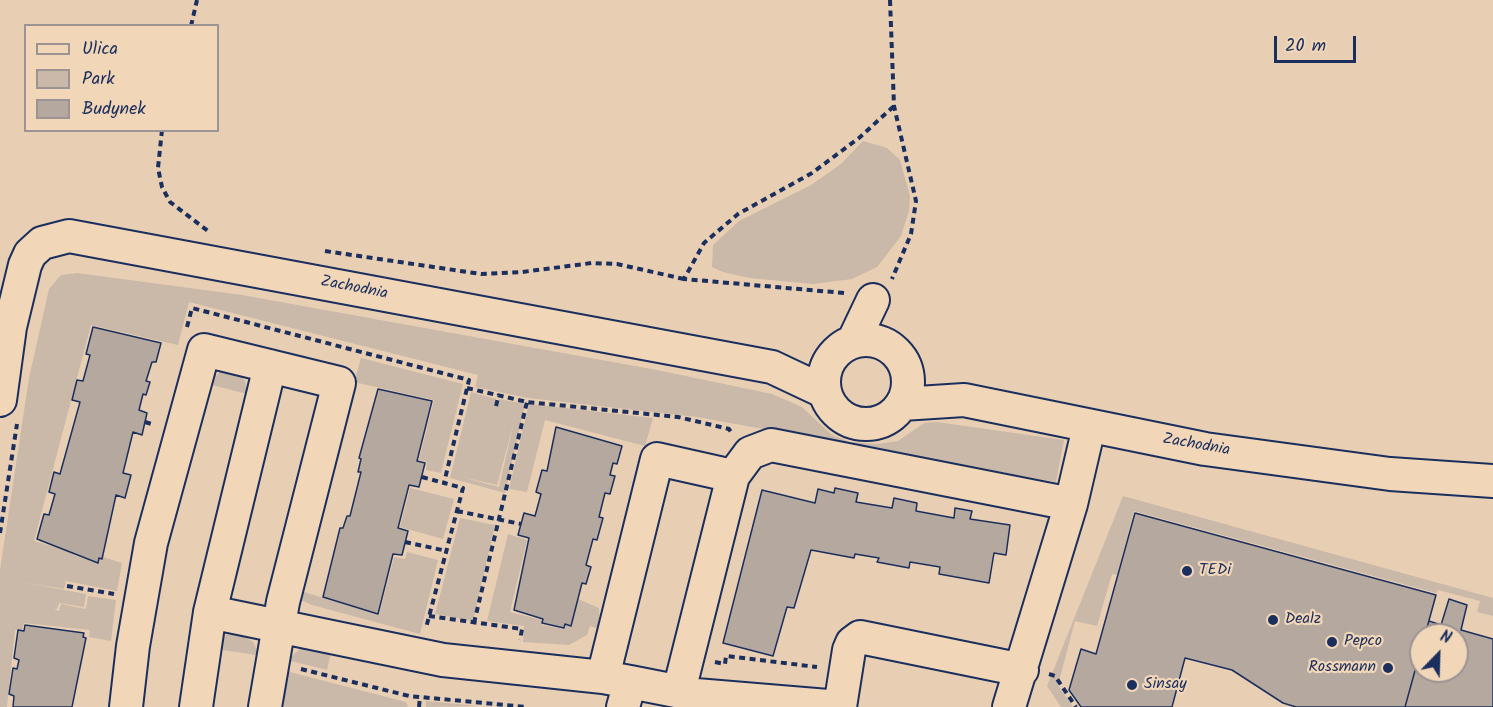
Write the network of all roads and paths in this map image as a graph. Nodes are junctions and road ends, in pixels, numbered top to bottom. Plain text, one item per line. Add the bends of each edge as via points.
1 (197, 0) edge
2 (890, 0) edge
3 (191, 24) edge
4 (894, 106) junction
5 (162, 132) edge
6 (211, 232) dead end
7 (319, 250) dead end
8 (684, 279) junction
9 (867, 326) junction
10 (204, 350) junction
11 (270, 366) junction
12 (772, 367) junction
13 (906, 370) junction
14 (467, 388) junction
15 (825, 392) junction
16 (499, 394) junction
17 (964, 400) junction
18 (527, 402) junction
19 (902, 404) junction
20 (496, 406) dead end
21 (9, 412) edge
22 (1089, 427) junction
23 (729, 429) dead end
24 (733, 476) junction
25 (422, 477) dead end
26 (1493, 481) edge
27 (444, 483) junction
28 (1071, 504) junction
29 (457, 511) junction
30 (500, 521) junction
31 (521, 524) dead end
32 (0, 533) edge
33 (405, 542) dead end
34 (447, 551) junction
35 (210, 612) junction
36 (429, 616) junction
37 (474, 623) junction
38 (278, 625) junction
39 (424, 639) dead end
40 (519, 646) dead end
41 (687, 656) junction
42 (1022, 667) junction
43 (296, 668) dead end
44 (846, 669) junction
45 (619, 689) edge
46 (420, 698) junction
47 (689, 698) edge
48 (482, 705) edge
49 (126, 707) edge
50 (196, 707) edge
51 (265, 707) edge
52 (419, 707) edge
53 (527, 707) edge
54 (840, 707) edge
55 (1009, 707) edge
56 (1076, 707) edge

1 - 3 path
2 - 4 path
4 - 8 path via 812,173 738,214 721,228 704,243
4 - 9 path via 916,201 911,234 899,267
5 - 6 path via 158,168 162,187 170,202
7 - 8 path via 481,274 600,264
8 - 9 path via 866,295
9 - 12 street via 799,360
9 - 13 street via 895,351
9 - 15 street via 824,379
10 - 11 street
10 - 14 path via 183,344 192,308 469,380
10 - 49 street via 149,551
11 - 35 street
11 - 38 street via 339,383
12 - 15 street, Zachodnia
12 - 21 street, Zachodnia via 69,236 42,243 24,265 10,327
13 - 17 street
13 - 19 street via 907,391
14 - 16 path
14 - 27 path
15 - 19 street via 839,414 866,424 886,418
16 - 18 path
16 - 20 path
17 - 19 street, Zachodnia
17 - 22 street, Zachodnia
18 - 23 path via 657,413
18 - 30 path
21 - 32 path
22 - 26 street, Zachodnia via 1305,463
22 - 28 street
24 - 28 street via 750,453 771,445
24 - 41 street
24 - 45 street via 657,459
25 - 27 path
27 - 29 path via 463,488
28 - 42 street
29 - 30 path
29 - 34 path
30 - 31 path
30 - 37 path
33 - 34 path
34 - 36 path
35 - 38 street
35 - 50 street
36 - 37 path
36 - 39 path
37 - 40 path via 522,629
38 - 45 street via 443,660
38 - 51 street
41 - 44 path via 725,664 726,656
41 - 47 street
42 - 44 street via 860,637 852,643
42 - 55 street
42 - 56 path via 1055,676
43 - 46 path
44 - 54 street
45 - 47 street
46 - 48 path
46 - 52 path
47 - 54 street
48 - 53 path

